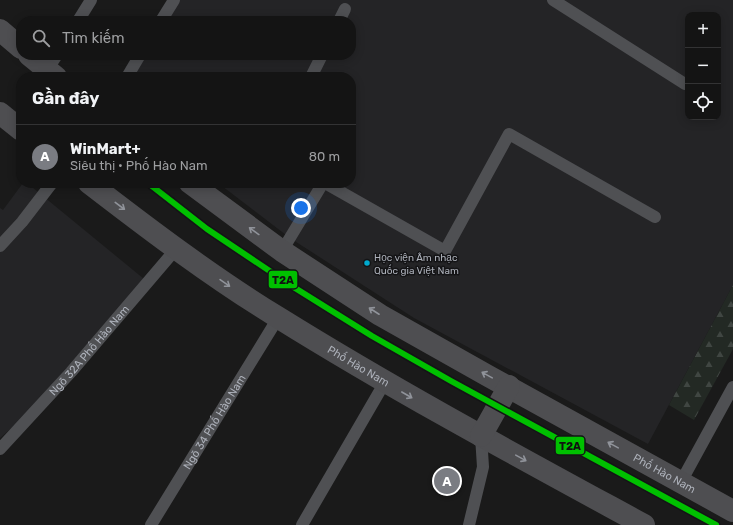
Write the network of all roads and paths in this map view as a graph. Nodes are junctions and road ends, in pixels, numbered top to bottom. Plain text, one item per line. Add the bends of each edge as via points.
1 (91, 0) edge
2 (174, 0) edge
3 (553, 0) edge
4 (345, 9) dead end
5 (81, 16) edge
6 (164, 16) edge
7 (342, 16) edge
8 (0, 30) edge
9 (16, 44) edge
10 (39, 60) edge
11 (137, 60) edge
12 (320, 60) edge
13 (54, 67) edge
14 (129, 72) edge
15 (314, 72) edge
16 (685, 84) dead end
17 (0, 113) edge
18 (16, 126) edge
19 (48, 188) edge
20 (95, 188) edge
21 (197, 188) edge
22 (321, 188) edge
23 (333, 188) edge
24 (655, 217) dead end
25 (0, 246) edge
26 (176, 249) junction
27 (282, 251) junction
28 (278, 318) junction
29 (385, 382) junction
30 (509, 386) junction
31 (733, 386) edge
32 (481, 436) junction
33 (0, 449) edge
34 (681, 482) junction
35 (733, 511) edge
36 (151, 525) edge
37 (302, 525) edge
38 (469, 525) edge
39 (644, 525) edge

1 - 5 lane
2 - 6 lane
3 - 16 lane
4 - 7 lane
8 - 9 main road
10 - 13 main road
11 - 14 lane
12 - 15 lane
17 - 18 main road
19 - 25 lane
20 -> 26 main road, Phố Hào Nam
27 -> 21 main road, Phố Hào Nam
22 - 27 lane
23 - 24 lane via 446,251 509,134
26 -> 28 main road, Phố Hào Nam
26 - 33 lane, Ngõ 32A Phố Hào Nam
30 -> 27 main road, Phố Hào Nam via 380,315
28 - 29 main road, Phố Hào Nam
28 - 36 lane, Ngõ 34 Phố Hào Nam
29 -> 32 main road, Phố Hào Nam
29 - 37 lane
30 - 32 main road
34 -> 30 main road, Phố Hào Nam
31 - 34 lane
32 - 38 lane via 483,467
32 -> 39 main road, Phố Hào Nam
34 - 35 main road, Phố Hào Nam

